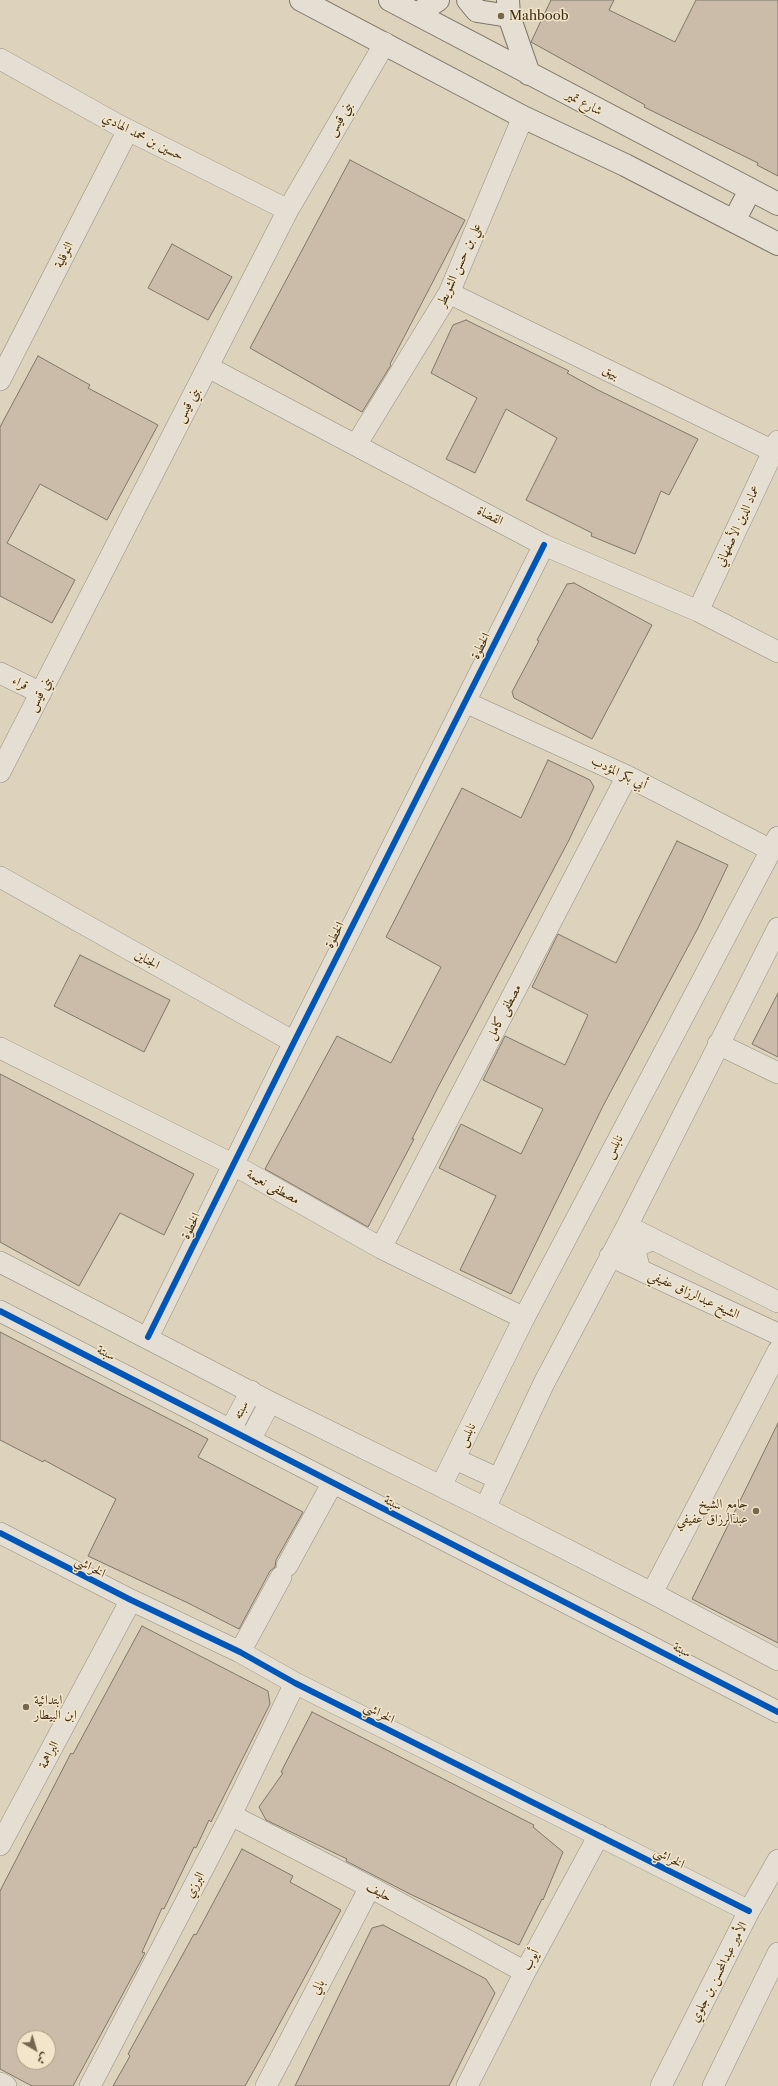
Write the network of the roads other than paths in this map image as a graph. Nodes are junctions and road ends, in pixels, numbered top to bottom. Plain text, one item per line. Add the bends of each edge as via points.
1 (301, 0) edge
2 (390, 0) edge
3 (438, 0) edge
4 (468, 0) edge
5 (509, 8) edge
6 (417, 14) junction
7 (385, 43) junction
8 (0, 59) edge
9 (529, 74) junction
10 (522, 117) junction
11 (128, 130) junction
12 (750, 190) junction
13 (778, 204) edge
14 (288, 210) junction
15 (734, 221) junction
16 (778, 244) edge
17 (449, 293) junction
18 (208, 366) junction
19 (0, 380) edge
20 (356, 445) junction
21 (775, 446) edge
22 (544, 545) junction
23 (698, 612) junction
24 (778, 652) edge
25 (0, 673) edge
26 (41, 693) junction
27 (465, 702) junction
28 (0, 772) edge
29 (627, 776) junction
30 (774, 843) edge
31 (0, 877) edge
32 (778, 928) edge
33 (294, 1042) junction
34 (718, 1044) junction
35 (0, 1048) edge
36 (778, 1073) edge
37 (234, 1165) junction
38 (627, 1226) junction
39 (653, 1238) junction
40 (381, 1248) junction
41 (610, 1256) junction
42 (0, 1262) edge
43 (640, 1270) junction
44 (778, 1302) edge
45 (0, 1311) edge
46 (524, 1318) junction
47 (778, 1334) edge
48 (148, 1337) junction
49 (778, 1351) edge
50 (251, 1392) junction
51 (270, 1402) junction
52 (231, 1429) junction
53 (250, 1440) junction
54 (455, 1460) junction
55 (498, 1479) junction
56 (332, 1484) junction
57 (441, 1486) junction
58 (485, 1508) junction
59 (0, 1533) edge
60 (652, 1593) junction
61 (131, 1600) junction
62 (240, 1652) junction
63 (778, 1660) edge
64 (295, 1682) junction
65 (778, 1712) edge
66 (231, 1815) junction
67 (599, 1835) junction
68 (0, 1846) edge
69 (778, 1860) edge
70 (370, 1887) junction
71 (749, 1912) junction
72 (778, 1954) edge
73 (525, 1972) junction
74 (0, 2083) edge
75 (6, 2086) edge
76 (90, 2086) edge
77 (266, 2086) edge
78 (467, 2086) edge
79 (661, 2086) edge
80 (713, 2086) edge

1 - 7 street
2 - 6 street, شارع تمير
3 - 6 street
4 - 5 street via 477,11
5 - 9 street
6 - 9 street, شارع تمير
7 - 10 street
7 - 14 street, بني قيس
8 - 11 street, حسين بن محمد الهادي
9 - 12 street, شارع تمير
10 - 15 street via 625,165
10 - 17 street, علي بن حسن الشويطر
11 - 14 street, حسين بن محمد الهادي
11 - 19 street, النوفلية
12 - 13 street, شارع تمير
12 - 15 street
14 - 18 street, بني قيس
15 - 16 street
17 - 20 street, علي بن حسن الشويطر
17 - 21 street, بيهق
18 - 20 street, القضاة
18 - 26 street, بني قيس
20 - 22 street, القضاة
21 - 23 street, عماد الدين الأصفهاني
22 - 23 street, القضاة
22 - 27 street, الخطوة
23 - 24 street, القضاة
25 - 26 street, قراء
26 - 28 street, بني قيس
27 - 29 street, أبي بكر المؤدب
27 - 33 street, الخطوة
29 - 30 street, أبي بكر المؤدب
29 - 40 street, مصطفى كامل
30 - 46 street, نابلس
31 - 33 street, الجناين
32 - 34 street
33 - 37 street, الخطوة
34 - 36 street
34 - 38 street
35 - 37 street, مصطفى نعيمة
37 - 40 street, مصطفى نعيمة
37 - 48 street, الخطوة
38 - 39 street
38 - 41 street
39 - 43 street via 634,1248
39 - 44 street
40 - 46 street, مصطفى نعيمة
41 - 43 street, الشيخ عبدالرزاق عفيفي
41 - 55 street
42 - 48 street
43 - 47 street, الشيخ عبدالرزاق عفيفي
45 - 52 street, سبتة
46 - 54 street, نابلس
48 - 50 street
49 - 60 street
50 - 51 street
50 - 52 street, سبته
51 - 53 street, سبته
51 - 57 street
52 - 53 street, سبتة
53 - 56 street, سبتة
54 - 55 street, نابلس
54 - 57 street, نابلس
55 - 58 street
56 - 62 street
56 - 65 street, سبتة
57 - 58 street
58 - 60 street
59 - 61 street, الخراشي
60 - 63 street
61 - 62 street, الخراشي
61 - 68 street, البراهمة
62 - 64 street, الخراشي
64 - 66 street, البرزي
64 - 67 street, الخراشي
66 - 70 street, حليف
66 - 76 street, البرزي
67 - 71 street, الخراشي
67 - 73 street, أيوب
69 - 71 street, الأمير عبدالمحسن بن جلوي
70 - 73 street, حليف
70 - 77 street, بالي
71 - 79 street, الأمير عبدالمحسن بن جلوي
72 - 80 street
73 - 78 street, أيوب
74 - 75 street

